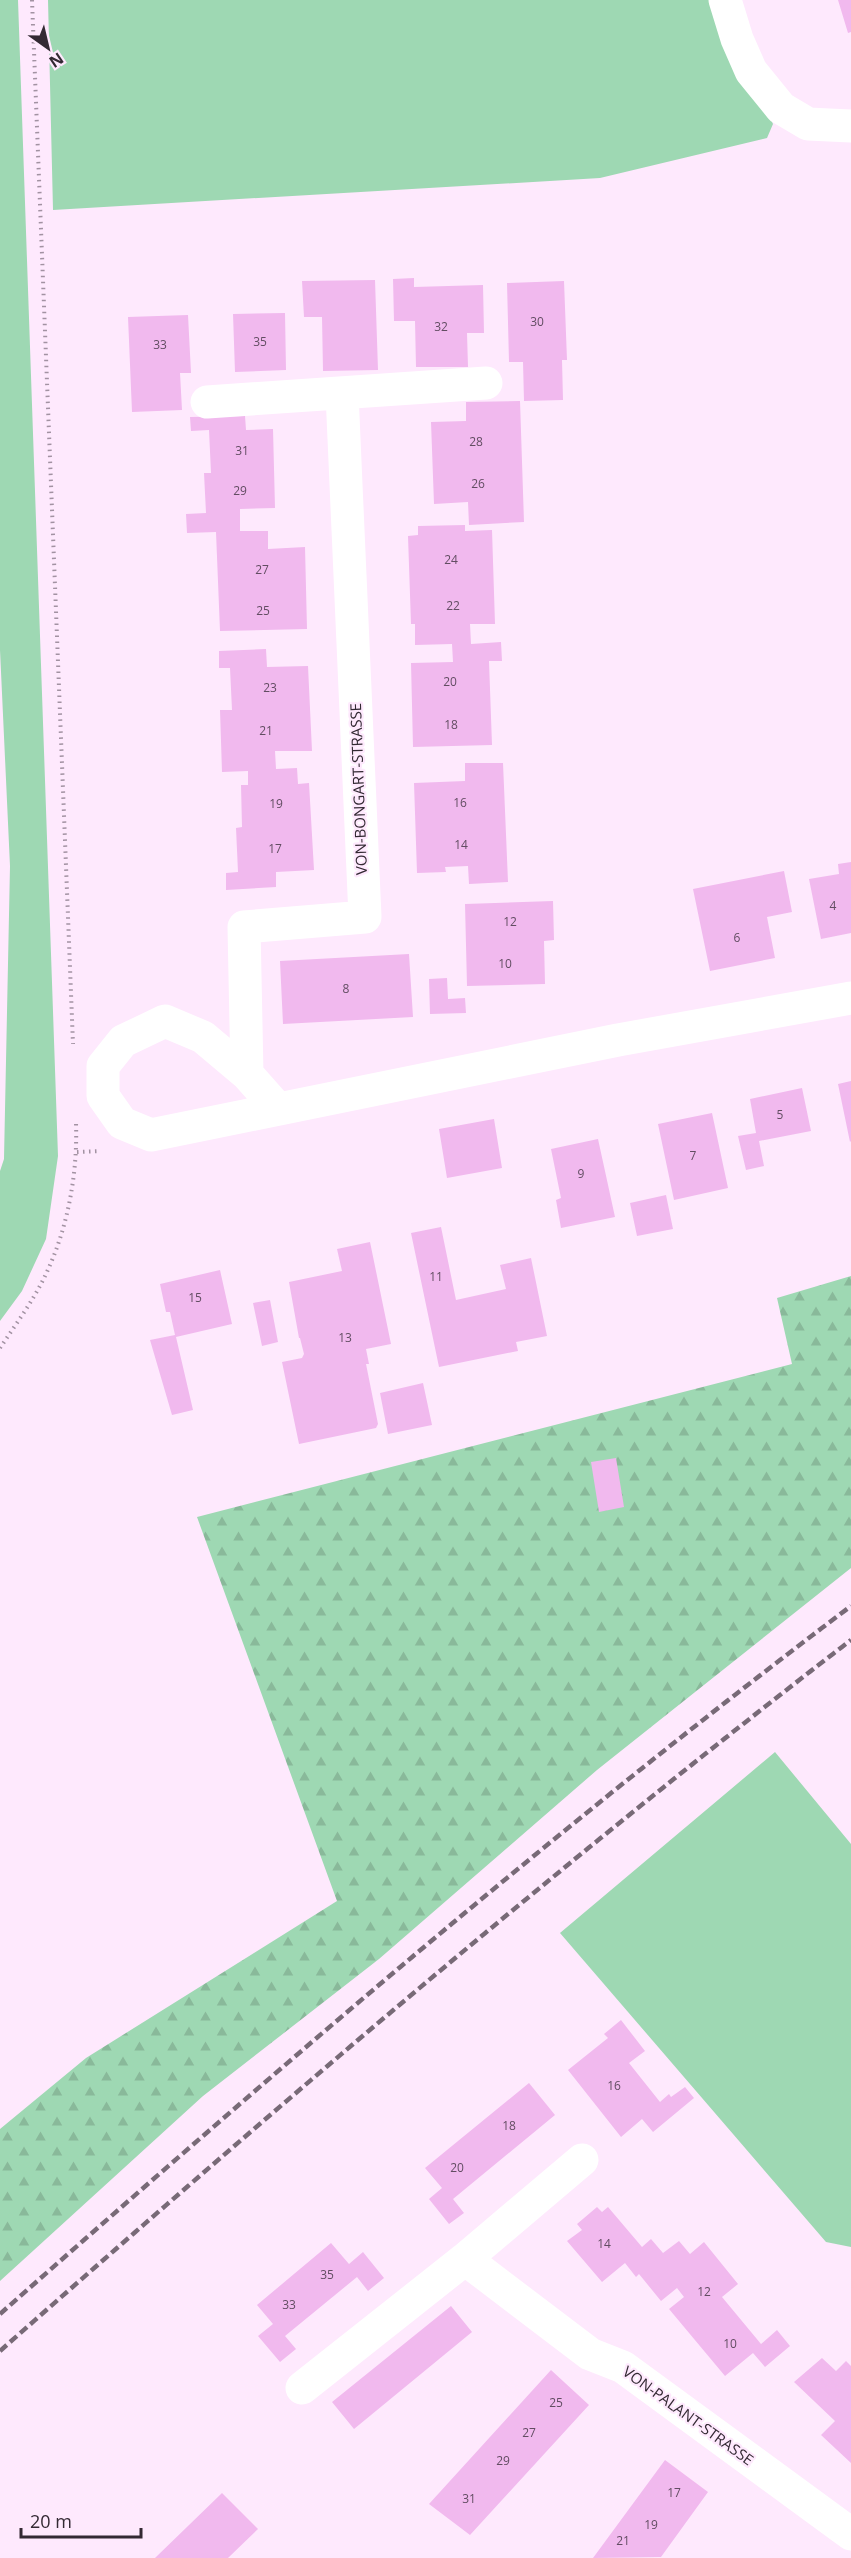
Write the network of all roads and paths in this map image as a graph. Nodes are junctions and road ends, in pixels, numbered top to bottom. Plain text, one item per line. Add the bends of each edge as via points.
1 (32, 0) edge
2 (725, 0) edge
3 (851, 126) edge
4 (486, 383) dead end
5 (342, 393) junction
6 (207, 402) dead end
7 (851, 998) edge
8 (73, 1045) dead end
9 (247, 1074) junction
10 (278, 1109) junction
11 (75, 1116) dead end
12 (0, 1348) edge
13 (582, 2160) dead end
14 (465, 2259) junction
15 (302, 2388) dead end
16 (851, 2534) edge

1 - 8 path
2 - 3 street via 751,71 781,108 808,124
4 - 5 street
5 - 6 street
5 - 9 street, VON-BONGART-STRASSE via 365,917 244,927
7 - 10 street via 618,1040
9 - 10 street
9 - 10 street via 203,1037 165,1021 123,1041 103,1066 104,1096 123,1123 152,1135
11 - 12 path via 76,1163 61,1239 37,1292
13 - 14 street
14 - 15 street
14 - 16 street, VON-PALANT-STRASSE via 590,2354 623,2367

